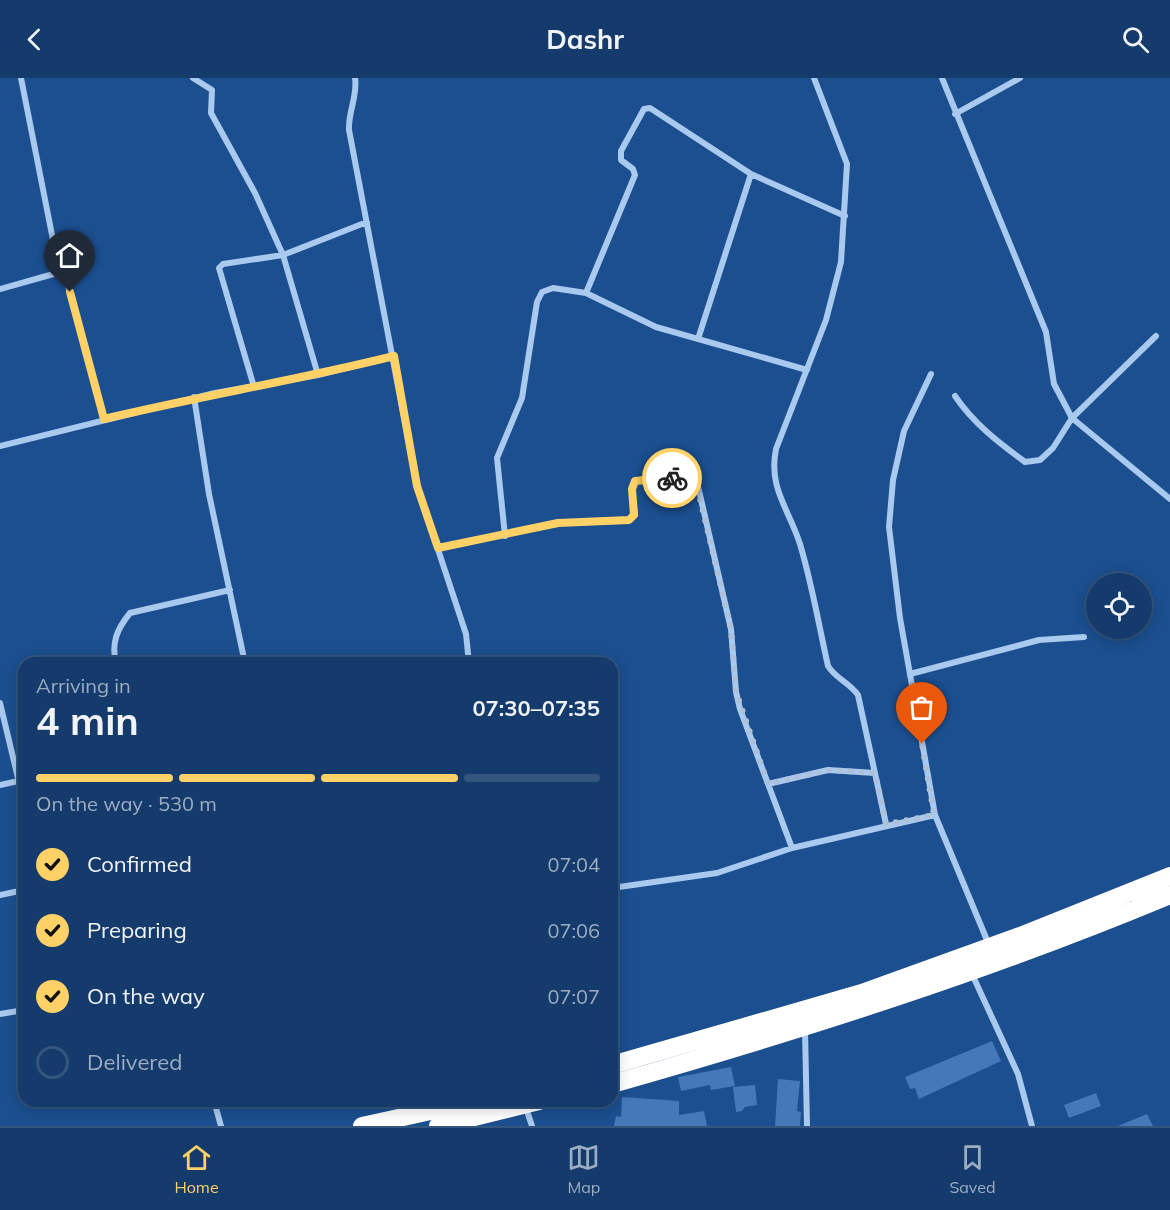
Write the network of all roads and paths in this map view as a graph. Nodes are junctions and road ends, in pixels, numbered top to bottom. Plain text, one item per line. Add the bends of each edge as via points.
1 (21, 78) edge
2 (193, 78) edge
3 (355, 78) edge
4 (814, 78) edge
5 (942, 78) edge
6 (1020, 78) edge
7 (955, 114) junction
8 (751, 174) junction
9 (845, 216) junction
10 (367, 222) junction
11 (283, 255) junction
12 (64, 271) junction
13 (0, 289) edge
14 (586, 293) junction
15 (1156, 336) dead end
16 (698, 339) junction
17 (394, 356) junction
18 (807, 370) junction
19 (931, 374) dead end
20 (318, 375) junction
21 (254, 387) junction
22 (955, 396) dead end
23 (194, 398) junction
24 (1072, 418) junction
25 (104, 419) junction
26 (0, 446) edge
27 (1170, 499) edge
28 (505, 536) junction
29 (438, 548) junction
30 (230, 590) junction
31 (1084, 637) dead end
32 (114, 657) edge
33 (244, 657) edge
34 (468, 657) edge
35 (910, 674) junction
36 (0, 703) edge
37 (875, 773) junction
38 (18, 781) joint
39 (768, 784) junction
40 (0, 785) edge
41 (934, 815) junction
42 (886, 824) junction
43 (792, 848) junction
44 (1170, 876) edge
45 (618, 887) edge
46 (18, 891) edge
47 (0, 895) edge
48 (1170, 895) edge
49 (990, 947) junction
50 (972, 973) junction
51 (18, 1011) edge
52 (0, 1014) edge
53 (805, 1027) junction
54 (618, 1063) edge
55 (618, 1082) edge
56 (216, 1107) edge
57 (442, 1107) edge
58 (516, 1107) edge
59 (532, 1107) edge
60 (221, 1126) edge
61 (362, 1126) edge
62 (438, 1126) edge
63 (532, 1126) edge
64 (807, 1126) edge
65 (1032, 1126) edge

1 - 12 street via 54,246
2 - 11 street via 212,90 211,113
3 - 10 street via 349,130
4 - 9 street via 847,164
5 - 7 street
6 - 7 street
7 - 24 street via 1046,332 1054,384
8 - 9 street
8 - 14 street via 650,108 644,109 621,151 621,160 633,169 634,175
8 - 16 street
9 - 18 street via 838,273
10 - 11 street
10 - 17 street
11 - 20 street
11 - 21 street via 219,268
12 - 13 street
12 - 25 street
14 - 16 street via 656,327
14 - 28 street via 553,288 542,292 537,302 522,398 497,458
15 - 24 street
16 - 18 street
17 - 20 street
17 - 29 street via 417,486
18 - 37 street via 777,449 775,482 800,543 828,666 836,678 849,683 858,695
19 - 35 street via 904,431 890,505 897,595
20 - 21 street
21 - 23 street
22 - 24 street via 969,417 1025,462 1040,460 1053,448
23 - 25 street
23 - 30 street
24 - 27 street
25 - 26 street
28 - 29 street
28 - 39 street via 558,523 629,520 634,515 635,481 689,478 696,482 731,629 738,700
29 - 34 street via 466,634
30 - 32 street via 130,613 115,635
30 - 33 street
31 - 35 street via 1039,640
35 - 41 street
36 - 38 street
37 - 39 street via 828,770
37 - 42 street
38 - 40 street
39 - 43 street
41 - 42 street
41 - 49 street
42 - 43 street
43 - 45 street via 717,873
44 - 49 highway
46 - 47 street
48 - 50 highway
49 - 54 highway via 862,993
50 - 53 highway
50 - 65 street via 1017,1074
51 - 52 street
53 - 55 highway
53 - 64 street
56 - 60 street
57 - 61 highway
58 - 62 highway
59 - 63 street

